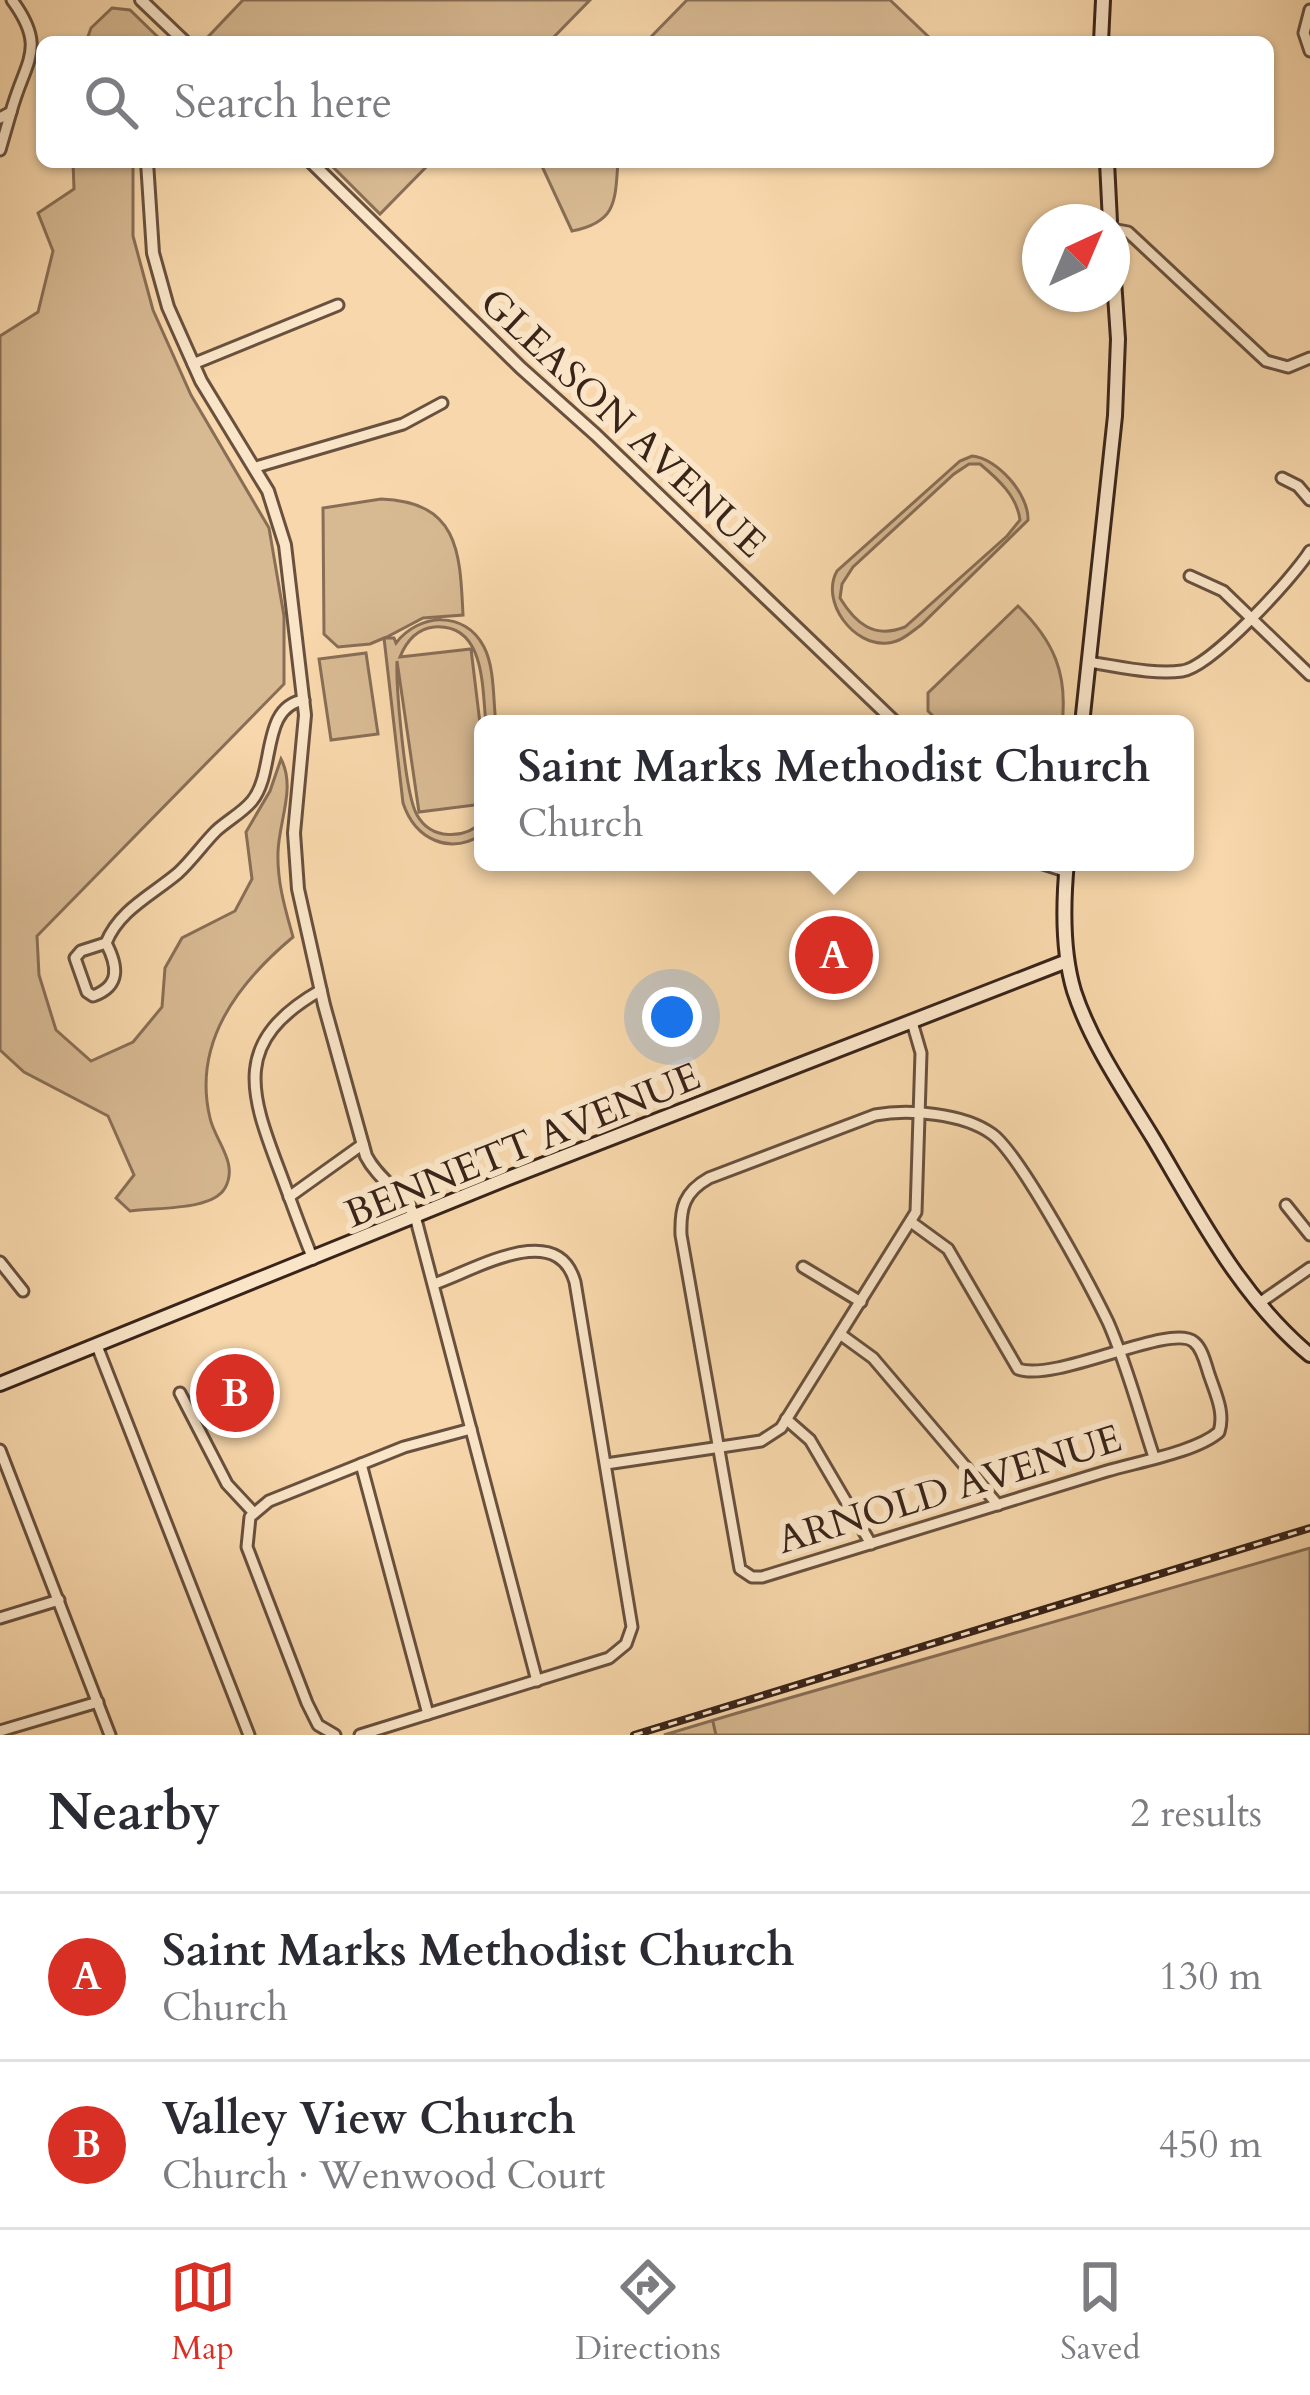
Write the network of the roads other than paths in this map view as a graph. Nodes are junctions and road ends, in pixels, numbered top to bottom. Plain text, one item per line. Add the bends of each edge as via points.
1 (12, 0) edge
2 (141, 0) edge
3 (1103, 0) edge
4 (1310, 10) edge
5 (179, 36) edge
6 (1101, 36) edge
7 (1310, 51) edge
8 (5, 115) edge
9 (0, 150) edge
10 (147, 168) edge
11 (316, 168) edge
12 (1106, 168) edge
13 (1109, 204) edge
14 (1130, 234) edge
15 (338, 305) dead end
16 (1116, 312) edge
17 (1310, 358) edge
18 (193, 364) junction
19 (442, 403) dead end
20 (256, 467) junction
21 (1282, 478) dead end
22 (1310, 500) edge
23 (1310, 551) edge
24 (1190, 576) dead end
25 (1250, 617) junction
26 (1088, 662) junction
27 (1310, 675) edge
28 (304, 700) junction
29 (888, 715) edge
30 (1083, 715) edge
31 (1066, 871) edge
32 (106, 943) junction
33 (1067, 961) junction
34 (321, 990) junction
35 (912, 1022) junction
36 (920, 1114) junction
37 (363, 1144) junction
38 (289, 1196) junction
39 (1286, 1205) dead end
40 (415, 1216) junction
41 (911, 1222) junction
42 (1310, 1234) edge
43 (314, 1260) junction
44 (0, 1262) edge
45 (803, 1267) dead end
46 (1310, 1268) edge
47 (434, 1284) junction
48 (23, 1291) dead end
49 (861, 1302) junction
50 (1258, 1304) junction
51 (840, 1334) junction
52 (98, 1346) junction
53 (1119, 1352) junction
54 (1310, 1355) edge
55 (0, 1384) edge
56 (180, 1393) dead end
57 (786, 1419) junction
58 (471, 1429) junction
59 (716, 1448) junction
60 (0, 1450) edge
61 (1154, 1457) junction
62 (361, 1464) junction
63 (606, 1464) junction
64 (998, 1505) junction
65 (254, 1513) junction
66 (871, 1544) junction
67 (58, 1600) junction
68 (0, 1618) edge
69 (537, 1681) junction
70 (98, 1702) junction
71 (428, 1714) junction
72 (0, 1730) edge
73 (110, 1735) edge
74 (249, 1735) edge
75 (335, 1735) edge
76 (361, 1735) edge

1 - 8 street via 33,40
2 - 5 street
3 - 6 main road
4 - 7 street
8 - 9 street
10 - 18 street via 156,268
11 - 29 street, GLEASON AVENUE
12 - 13 main road
14 - 17 street via 1266,361 1288,368
15 - 18 street
16 - 26 main road via 1116,404
18 - 20 street
19 - 20 street via 403,424
20 - 28 street via 285,545
21 - 22 street
23 - 25 street
24 - 25 street via 1216,585
25 - 26 street via 1188,670
25 - 27 street
26 - 30 main road
28 - 32 street via 283,710 252,802 124,914
28 - 34 street via 294,849
31 - 33 main road
32 - 32 street via 116,979 93,996 75,958
33 - 35 main road, BENNETT AVENUE
33 - 50 main road via 1117,1078
34 - 37 street
34 - 38 street via 272,1030 254,1079 255,1108
35 - 36 street via 921,1053
35 - 40 main road, BENNETT AVENUE
36 - 41 street
36 - 53 street, ARNOLD AVENUE via 978,1126 1002,1142
36 - 59 street, ARNOLD AVENUE via 875,1115 709,1178 685,1199 681,1235
37 - 38 street
37 - 40 street via 377,1175
38 - 43 street
39 - 42 street
40 - 43 main road, BENNETT AVENUE
40 - 47 street
41 - 49 street
41 - 53 street via 948,1249 1018,1369 1033,1373
43 - 52 main road, BENNETT AVENUE
44 - 48 street
45 - 49 street
46 - 50 street
47 - 58 street
47 - 63 street via 532,1249 562,1258 575,1282
49 - 51 street
50 - 54 main road
51 - 57 street
51 - 64 street via 872,1358
52 - 55 main road, BENNETT AVENUE
52 - 74 street
53 - 61 street, ARNOLD AVENUE
53 - 61 street via 1175,1337 1194,1341 1217,1399 1220,1432
56 - 65 street via 227,1484
57 - 59 street via 766,1440
57 - 66 street via 810,1440
58 - 62 street
58 - 69 street
59 - 63 street
59 - 66 street, ARNOLD AVENUE via 735,1556 746,1574 762,1577
60 - 67 street
61 - 64 street, ARNOLD AVENUE
62 - 65 street
62 - 71 street
63 - 69 street via 629,1637 609,1658
64 - 66 street, ARNOLD AVENUE
65 - 75 street via 247,1547 314,1718
67 - 68 street
67 - 70 street
69 - 71 street
70 - 72 street
70 - 73 street
71 - 76 street

